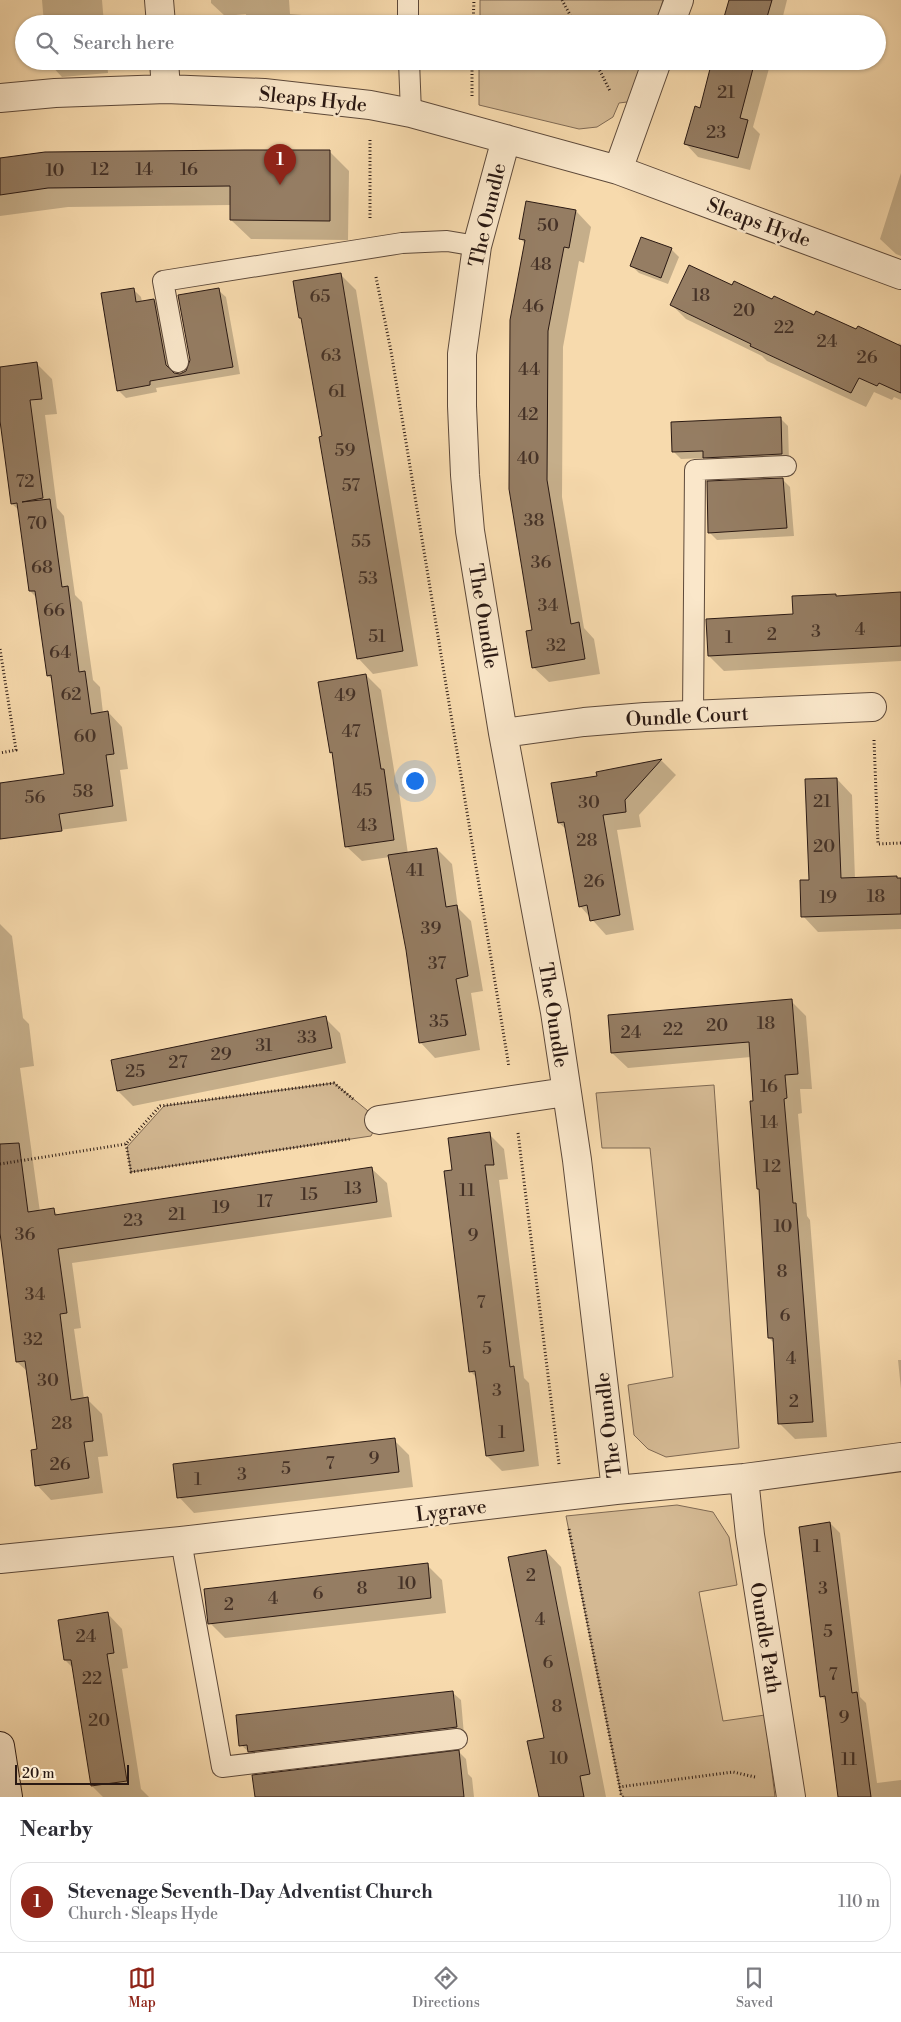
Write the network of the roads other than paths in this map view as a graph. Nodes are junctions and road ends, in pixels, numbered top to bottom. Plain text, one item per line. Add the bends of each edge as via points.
1 (159, 0) edge
2 (408, 0) edge
3 (679, 0) edge
4 (160, 15) edge
5 (408, 15) edge
6 (673, 15) edge
7 (165, 70) edge
8 (409, 70) edge
9 (654, 70) edge
10 (166, 89) junction
11 (0, 98) edge
12 (411, 113) junction
13 (506, 139) junction
14 (618, 170) junction
15 (477, 246) junction
16 (901, 275) edge
17 (178, 362) dead end
18 (786, 466) dead end
19 (872, 706) road end
20 (694, 715) junction
21 (503, 732) junction
22 (566, 1092) junction
23 (379, 1120) road end
24 (901, 1457) edge
25 (744, 1478) junction
26 (616, 1490) junction
27 (181, 1541) junction
28 (0, 1559) edge
29 (457, 1740) dead end
30 (0, 1746) edge
31 (790, 1790) edge
32 (8, 1797) edge

1 - 4 street
2 - 5 lane
3 - 6 street
7 - 10 street
8 - 12 lane
9 - 14 street
10 - 11 street, Sleaps Hyde
10 - 12 street, Sleaps Hyde via 264,93 370,104
12 - 13 street, Sleaps Hyde
13 - 14 street, Sleaps Hyde
13 - 15 street, The Oundle
14 - 16 street, Sleaps Hyde
15 - 17 lane via 447,241 402,243 163,281
15 - 21 street, The Oundle via 462,354 465,475 470,531
18 - 20 lane via 695,470
19 - 20 street, Oundle Court
20 - 21 street, Oundle Court via 584,722
21 - 22 street, The Oundle via 555,1012
22 - 23 street, The Oundle
22 - 26 street, The Oundle
24 - 25 street, Lygrave
25 - 26 street, Lygrave
25 - 31 street, Oundle Path
26 - 27 street, Lygrave
27 - 28 street, Lygrave
27 - 29 lane via 222,1767
30 - 32 street

